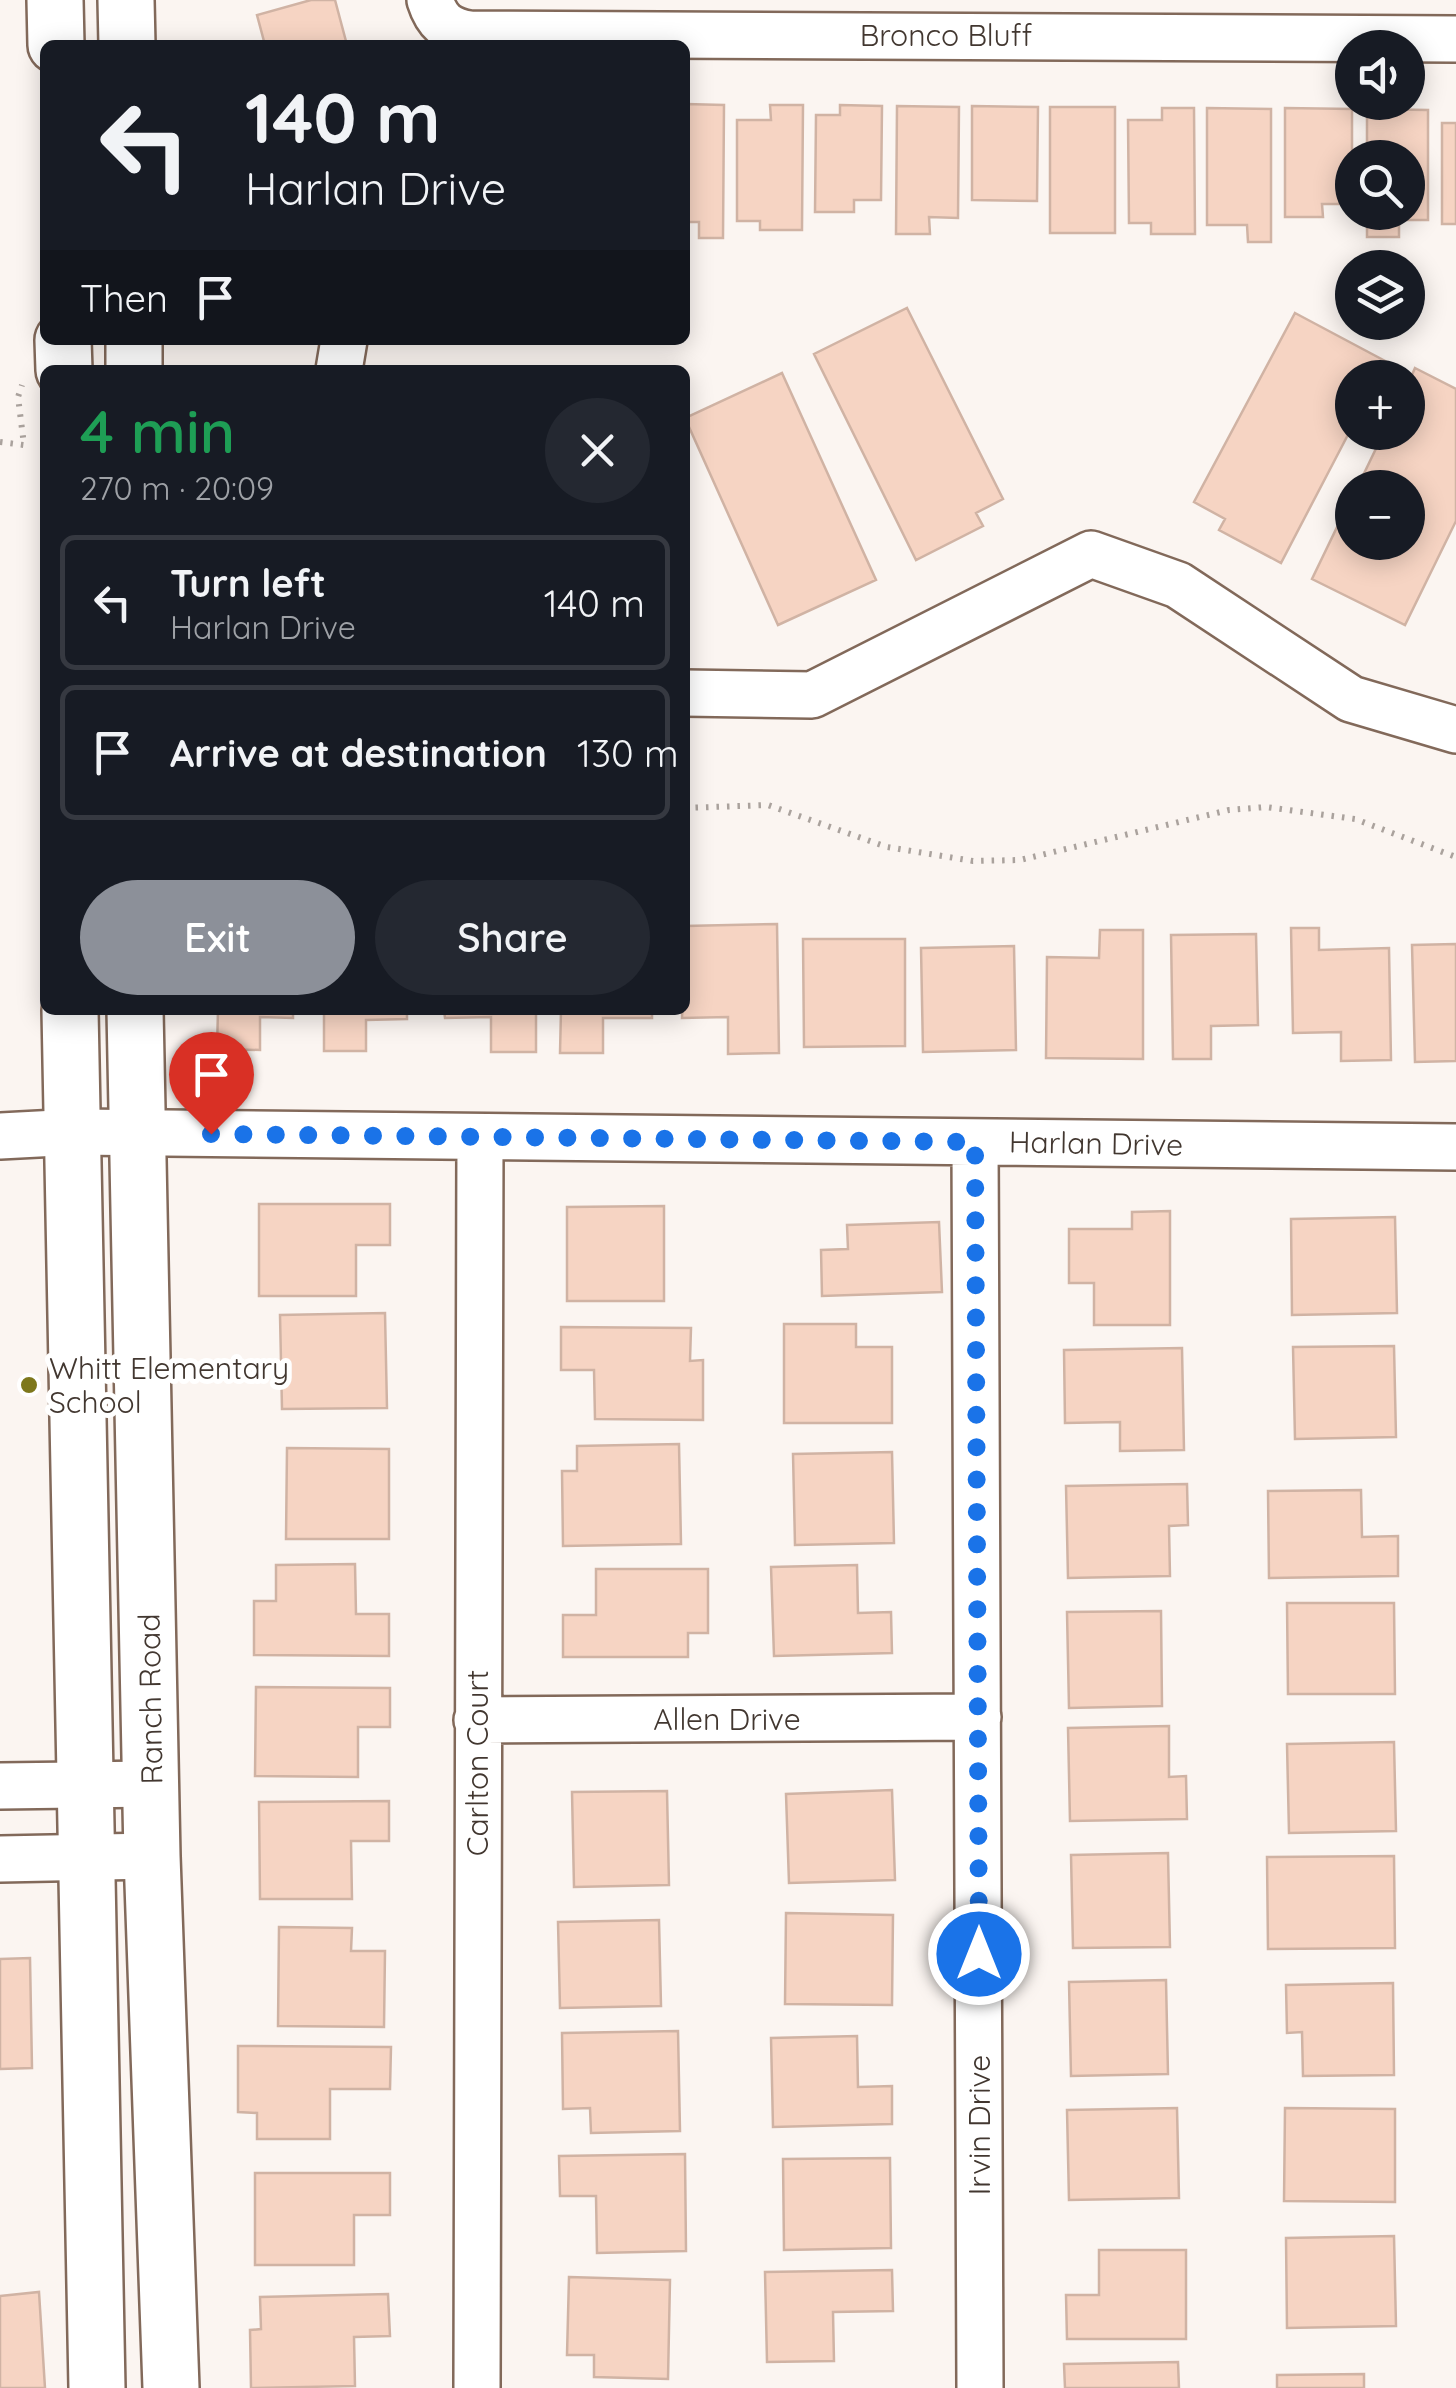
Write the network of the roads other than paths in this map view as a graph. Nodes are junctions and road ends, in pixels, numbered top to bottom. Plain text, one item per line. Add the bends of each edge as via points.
1 (56, 0) edge
2 (126, 0) edge
3 (435, 11) edge
4 (922, 17) edge
5 (1168, 18) edge
6 (1431, 26) edge
7 (56, 40) edge
8 (127, 40) edge
9 (690, 693) edge
10 (1456, 730) edge
11 (70, 1015) edge
12 (136, 1015) edge
13 (76, 1132) junction
14 (140, 1133) junction
15 (0, 1136) edge
16 (480, 1138) junction
17 (975, 1142) junction
18 (1456, 1147) edge
19 (978, 1718) junction
20 (477, 1720) junction
21 (152, 1784) junction
22 (0, 1786) edge
23 (84, 1786) junction
24 (152, 1856) junction
25 (86, 1857) junction
26 (0, 1859) edge
27 (97, 2388) edge
28 (170, 2388) edge
29 (478, 2388) edge
30 (980, 2388) edge

1 - 7 main road
2 - 8 main road
3 - 4 street, Bronco Bluff via 451,31 469,34
4 - 5 street, Bronco Bluff
5 - 6 street, Bronco Bluff
9 - 10 street via 812,695 1091,554 1178,586 1351,699
11 - 13 main road
12 - 14 main road, Ranch Road
13 - 14 street, Harlan Drive
13 - 15 street, Harlan Drive
13 - 23 main road
14 - 16 street, Harlan Drive
14 - 21 main road, Ranch Road
16 - 17 street, Harlan Drive
16 - 20 street, Carlton Court
17 - 18 street, Harlan Drive
17 - 19 street, Irvin Drive
19 - 20 street, Allen Drive
19 - 30 street, Irvin Drive
20 - 29 street, Carlton Court
21 - 23 street
21 - 24 main road, Ranch Road
22 - 23 street
23 - 25 main road
24 - 25 street
24 - 28 main road, Ranch Road
25 - 26 street
25 - 27 main road

